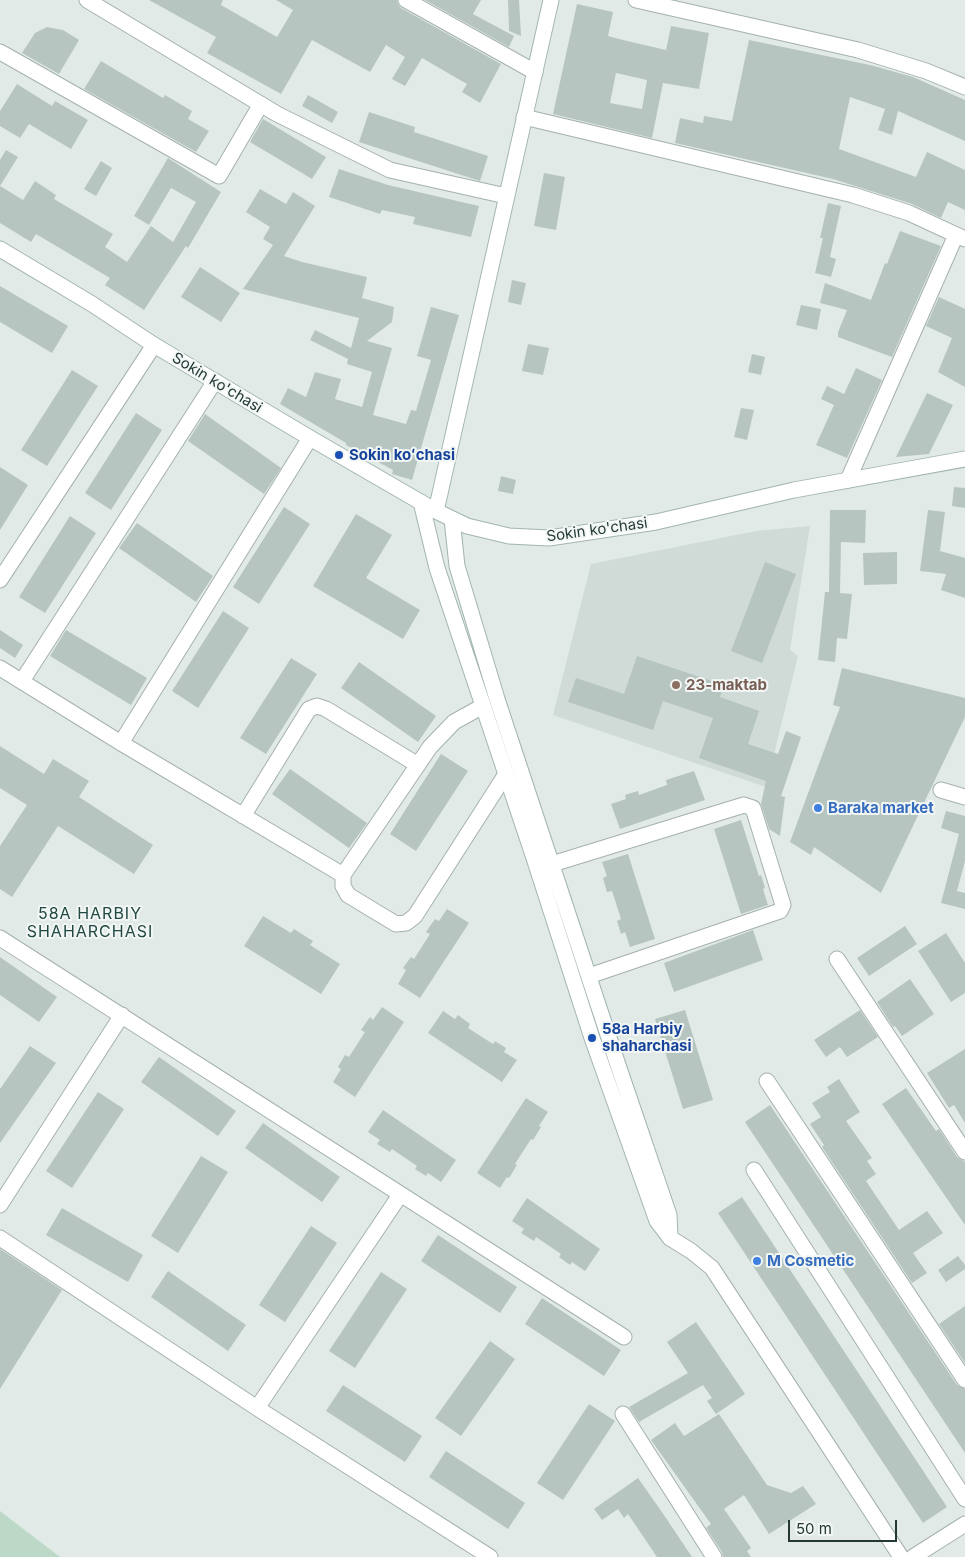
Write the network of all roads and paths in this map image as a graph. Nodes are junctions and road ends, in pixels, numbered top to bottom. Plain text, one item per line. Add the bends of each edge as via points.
1 (87, 0) edge
2 (406, 0) edge
3 (551, 0) edge
4 (636, 0) edge
5 (0, 52) edge
6 (534, 72) junction
7 (965, 87) edge
8 (261, 104) junction
9 (524, 117) junction
10 (506, 196) junction
11 (960, 237) edge
12 (0, 248) edge
13 (154, 345) junction
14 (216, 381) junction
15 (310, 438) junction
16 (965, 459) edge
17 (848, 480) junction
18 (421, 502) junction
19 (436, 511) junction
20 (452, 519) junction
21 (0, 580) edge
22 (0, 668) edge
23 (22, 681) junction
24 (483, 706) junction
25 (121, 743) junction
26 (418, 765) junction
27 (506, 774) junction
28 (941, 790) dead end
29 (965, 797) edge
30 (243, 816) junction
31 (552, 864) junction
32 (343, 875) junction
33 (0, 938) edge
34 (837, 959) dead end
35 (589, 976) junction
36 (122, 1015) junction
37 (767, 1082) dead end
38 (965, 1152) edge
39 (754, 1170) dead end
40 (400, 1195) junction
41 (0, 1205) edge
42 (0, 1238) edge
43 (670, 1238) junction
44 (624, 1337) dead end
45 (965, 1380) edge
46 (257, 1408) junction
47 (623, 1414) dead end
48 (965, 1499) edge
49 (965, 1524) edge
50 (490, 1557) edge
51 (714, 1557) edge
52 (901, 1557) edge
53 (913, 1557) edge

1 - 8 street
2 - 6 street
3 - 6 street
4 - 7 street via 858,50
5 - 8 street via 220,176
6 - 9 street
8 - 10 street via 390,170
9 - 10 street
9 - 11 street via 853,195 909,213
10 - 19 street
11 - 17 street
12 - 13 street, Sokin ko'chasi
13 - 14 street, Sokin ko'chasi
13 - 21 street
14 - 15 street, Sokin ko'chasi
14 - 23 street
15 - 18 street, Sokin ko'chasi
15 - 25 street
16 - 17 street, Sokin ko'chasi
17 - 20 street, Sokin ko'chasi via 656,522 549,538 509,536
18 - 19 street, Sokin ko'chasi
18 - 24 street via 437,568
19 - 20 street, Sokin ko'chasi
20 - 31 street via 457,566
22 - 23 street
23 - 25 street
24 - 26 street via 454,722
24 - 27 street
25 - 30 street
26 - 30 street via 317,706 309,709
26 - 32 street
27 - 32 street via 415,916 406,923 396,924 348,895 343,886
27 - 43 street via 606,1080 657,1221
28 - 29 street
30 - 32 street
31 - 35 street
31 - 35 street via 744,805 753,808 783,905 780,912
33 - 36 street
34 - 38 street
35 - 43 street via 669,1215
36 - 40 street
36 - 41 street
37 - 45 street
39 - 48 street
40 - 44 street
40 - 46 street
42 - 46 street
43 - 52 street via 692,1250 712,1268
46 - 50 street
47 - 51 street
49 - 53 street

